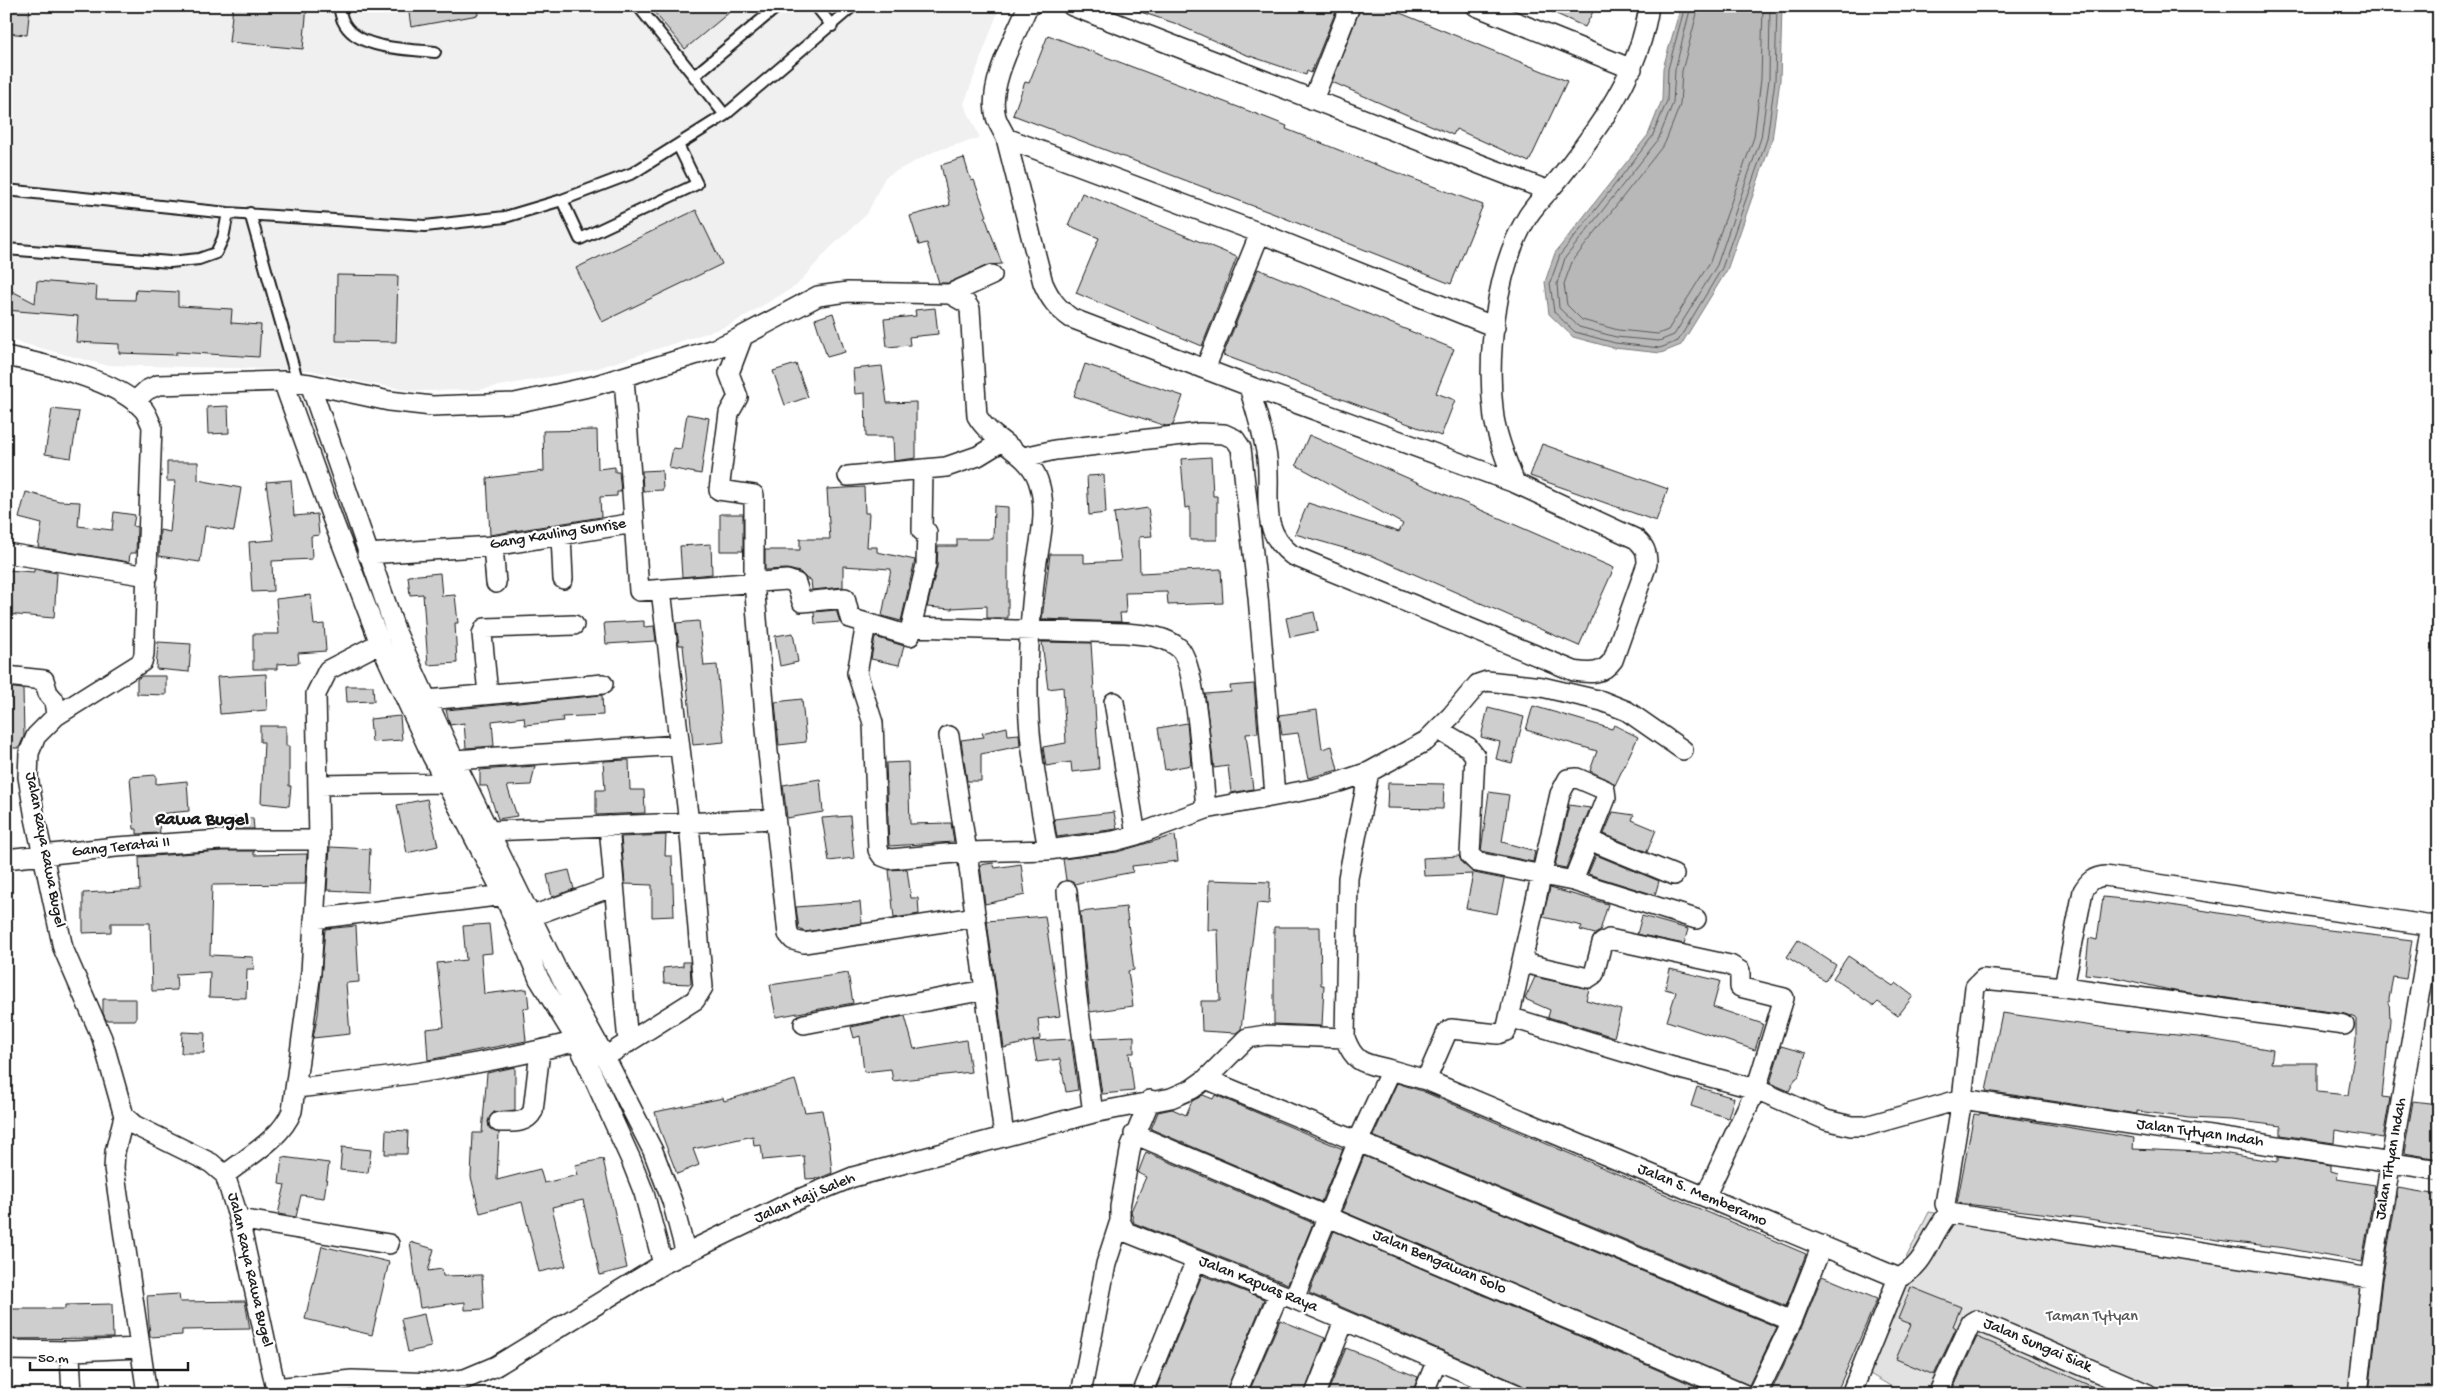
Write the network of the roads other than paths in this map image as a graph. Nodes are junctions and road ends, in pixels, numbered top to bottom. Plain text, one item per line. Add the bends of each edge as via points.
1 (339, 6) edge
2 (638, 6) edge
3 (778, 6) edge
4 (816, 6) edge
5 (854, 6) edge
6 (1030, 6) edge
7 (1072, 6) edge
8 (1350, 6) edge
9 (1476, 6) edge
10 (1649, 6) edge
11 (832, 26) junction
12 (435, 52) dead end
13 (1632, 69) junction
14 (694, 76) junction
15 (1313, 100) junction
16 (725, 115) junction
17 (1006, 138) junction
18 (678, 145) junction
19 (6, 190) edge
20 (1549, 191) junction
21 (562, 200) junction
22 (228, 213) junction
23 (250, 213) junction
24 (1260, 233) junction
25 (6, 249) edge
26 (992, 275) dead end
27 (950, 294) junction
28 (1495, 327) junction
29 (742, 336) junction
30 (6, 356) edge
31 (1205, 369) junction
32 (624, 377) junction
33 (297, 383) junction
34 (1249, 386) junction
35 (135, 401) junction
36 (1001, 442) junction
37 (1024, 458) junction
38 (923, 469) junction
39 (848, 476) dead end
40 (1515, 483) junction
41 (634, 523) junction
42 (561, 535) junction
43 (493, 546) junction
44 (6, 553) edge
45 (367, 554) junction
46 (148, 576) junction
47 (563, 579) dead end
48 (754, 582) junction
49 (496, 583) dead end
50 (661, 590) junction
51 (866, 624) junction
52 (574, 625) dead end
53 (911, 628) junction
54 (1030, 631) junction
55 (380, 642) junction
56 (6, 676) edge
57 (603, 684) dead end
58 (488, 694) junction
59 (1114, 702) dead end
60 (419, 704) junction
61 (56, 716) junction
62 (1439, 730) junction
63 (949, 736) dead end
64 (679, 745) junction
65 (1683, 750) dead end
66 (454, 760) junction
67 (1370, 772) junction
68 (446, 783) junction
69 (318, 785) junction
70 (1275, 795) junction
71 (1206, 809) junction
72 (775, 819) junction
73 (688, 823) junction
74 (609, 826) junction
75 (490, 831) junction
76 (1136, 835) junction
77 (319, 840) junction
78 (1589, 840) junction
79 (1048, 850) junction
80 (967, 852) junction
81 (43, 857) junction
82 (6, 859) edge
83 (1674, 875) dead end
84 (1540, 876) junction
85 (1573, 881) junction
86 (614, 886) junction
87 (1067, 892) dead end
88 (504, 895) junction
89 (532, 916) junction
90 (976, 917) junction
91 (314, 919) junction
92 (1696, 920) dead end
93 (2435, 926) edge
94 (1522, 963) junction
95 (548, 974) junction
96 (2064, 987) junction
97 (985, 990) junction
98 (1510, 1017) junction
99 (804, 1024) dead end
100 (2344, 1025) dead end
101 (1345, 1038) junction
102 (628, 1043) junction
103 (592, 1050) junction
104 (540, 1051) junction
105 (1391, 1070) junction
106 (1206, 1079) junction
107 (1426, 1080) junction
108 (296, 1088) junction
109 (1756, 1089) junction
110 (1962, 1099) junction
111 (1150, 1100) junction
112 (1093, 1112) junction
113 (124, 1116) junction
114 (499, 1122) dead end
115 (1134, 1134) junction
116 (1004, 1136) junction
117 (1358, 1141) junction
118 (2392, 1163) junction
119 (2439, 1170) edge
120 (225, 1174) junction
121 (1705, 1197) junction
122 (1327, 1215) junction
123 (239, 1218) junction
124 (1944, 1219) junction
125 (1120, 1221) junction
126 (390, 1244) dead end
127 (1822, 1246) junction
128 (686, 1254) junction
129 (1196, 1260) junction
130 (663, 1264) junction
131 (2371, 1278) junction
132 (1897, 1279) junction
133 (1287, 1296) junction
134 (1344, 1321) junction
135 (1792, 1321) junction
136 (139, 1348) junction
137 (6, 1350) edge
138 (73, 1351) junction
139 (1437, 1360) junction
140 (276, 1391) edge
141 (1509, 1392) edge
142 (1944, 1392) edge
143 (72, 1394) edge
144 (147, 1394) edge
145 (1081, 1394) edge
146 (1142, 1394) edge
147 (1236, 1394) edge
148 (1315, 1394) edge
149 (1423, 1394) edge
150 (1742, 1394) edge
151 (1757, 1394) edge
152 (1851, 1394) edge
153 (2148, 1394) edge
154 (2358, 1394) edge

1 - 12 lane via 350,31 367,42
2 - 14 lane
3 - 14 lane
4 - 11 lane
5 - 11 lane
6 - 17 street via 997,80 994,97 996,118
7 - 15 street
8 - 15 street
9 - 13 street
10 - 13 street
11 - 16 lane
13 - 20 street via 1586,144
14 - 16 lane
15 - 20 street
16 - 18 lane
17 - 24 street
17 - 31 street via 1043,283 1058,309 1071,318
18 - 21 lane via 633,173
18 - 21 lane via 697,184 637,214 580,239
19 - 22 lane
20 - 28 street via 1529,216 1518,238 1501,290
21 - 23 lane via 505,217 425,226
22 - 23 lane
22 - 25 lane via 216,253 185,262
23 - 33 lane
24 - 28 street
24 - 31 street
26 - 27 street
27 - 29 street via 848,292 818,296
27 - 36 street via 970,309 976,416 983,427
28 - 40 street via 1492,364 1494,419
29 - 32 street
29 - 48 street via 729,373 738,397 729,413 719,490 754,495
30 - 35 street, Jalan Raya Rawa Bugel via 102,382
31 - 34 street
32 - 33 street via 559,395 476,406 432,406 389,401
32 - 41 street, Gang Kavling Sunrise
33 - 35 street via 158,385
33 - 45 street
33 - 55 street via 334,523
34 - 40 street
34 - 40 street via 1267,458 1272,533 1279,545 1292,555 1574,671 1587,674 1607,668 1613,660 1647,564 1644,546 1636,539
35 - 46 street, Jalan Raya Rawa Bugel via 145,410 152,426
36 - 37 street
36 - 38 street via 965,462
37 - 54 street via 1038,479 1044,508
37 - 70 street via 1055,450 1200,433 1224,434 1235,439 1241,448 1251,533
38 - 39 street
38 - 53 street via 922,532 927,532 926,564
41 - 42 street, Gang Kavling Sunrise
41 - 50 street via 639,592
42 - 43 street, Gang Kavling Sunrise
42 - 47 street
43 - 45 street, Gang Kavling Sunrise
43 - 49 street
44 - 46 street
45 - 60 street
46 - 61 street, Jalan Raya Rawa Bugel via 142,662
48 - 50 street
48 - 51 street via 787,580 796,584 802,602 845,598 850,618
48 - 72 street
50 - 64 street
51 - 53 street via 910,636
51 - 80 street via 857,673 873,723 878,850 890,859
52 - 58 street via 485,628 482,634
53 - 54 street
54 - 71 street via 1155,636 1181,650 1191,673
54 - 79 street via 1028,719
55 - 60 street
55 - 69 street via 328,670 321,680 316,694
56 - 61 street via 44,680 54,700
57 - 58 street
58 - 60 street
59 - 76 street
60 - 66 street
60 - 68 street
61 - 81 street, Jalan Raya Rawa Bugel via 36,736 28,764
62 - 65 street via 1478,684 1497,681 1542,687 1602,701 1627,711
62 - 67 street via 1413,749
62 - 84 street via 1468,747 1475,756 1470,855 1477,862
63 - 80 street
64 - 66 street
64 - 73 street
66 - 75 street
67 - 70 street via 1318,788
67 - 101 street via 1348,878
68 - 69 street
68 - 88 street
69 - 77 street
70 - 71 street
71 - 76 street
72 - 73 street
72 - 90 street via 788,934 793,940 804,943
73 - 74 street
73 - 102 street via 703,987 696,1000
74 - 75 street
74 - 86 street
75 - 89 street
76 - 79 street
77 - 81 street, Gang Teratai II via 222,840 116,847
77 - 91 street
78 - 83 street
78 - 84 street via 1606,793 1577,778 1568,779 1560,794
78 - 85 street
79 - 80 street
80 - 90 street
81 - 82 street, Gang Teratai II
81 - 113 street, Jalan Raya Rawa Bugel via 63,948 105,1046
84 - 85 street
84 - 94 street
85 - 92 street
86 - 89 street
86 - 102 street
87 - 112 street via 1076,990
88 - 91 street
88 - 95 street
89 - 95 street
90 - 97 street
91 - 108 street via 311,972
93 - 96 street via 2095,877 2083,891
93 - 118 street, Jalan Tityan Indah
94 - 98 street
94 - 109 street via 1588,978 1594,974 1602,942 1608,939 1738,968 1740,987 1786,1000
95 - 103 street
96 - 100 street
96 - 110 street via 1992,979 1978,982
97 - 99 street
97 - 116 street
98 - 107 street via 1503,1034 1457,1028 1447,1032
98 - 109 street
101 - 105 street, Jalan S. Memberamo via 1351,1055 1362,1062
101 - 106 street, Jalan Haji Saleh via 1266,1035 1247,1038
102 - 103 street
103 - 104 street
103 - 128 street via 656,1159 672,1201
103 - 130 street via 634,1168
104 - 108 street via 398,1076
104 - 114 street via 530,1117 522,1122
105 - 107 street, Jalan S. Memberamo
105 - 117 street
106 - 111 street, Jalan Haji Saleh via 1171,1098
106 - 117 street
107 - 121 street, Jalan S. Memberamo
108 - 120 street via 288,1123
109 - 110 street via 1826,1120 1851,1126 1880,1122
109 - 121 street
110 - 118 street, Jalan Tytyan Indah
110 - 124 street
111 - 112 street, Jalan Haji Saleh
111 - 115 street
112 - 116 street, Jalan Haji Saleh
113 - 120 street, Jalan Raya Rawa Bugel via 134,1125
113 - 136 street via 114,1168
115 - 122 street, Jalan Bengawan Solo
115 - 125 street
116 - 128 street, Jalan Haji Saleh via 853,1178 792,1202
117 - 122 street
117 - 135 street
118 - 119 street, Jalan Tytyan Indah
118 - 131 street, Jalan Tityan Indah
120 - 123 street, Jalan Raya Rawa Bugel
121 - 127 street, Jalan S. Memberamo
122 - 133 street
122 - 150 street, Jalan Bengawan Solo
123 - 126 street
123 - 140 street, Jalan Raya Rawa Bugel
124 - 131 street
124 - 132 street via 1918,1266
125 - 129 street, Jalan Kapuas Raya via 1126,1232
125 - 145 street via 1106,1264
127 - 132 street, Jalan S. Memberamo
127 - 135 street
128 - 130 street, Jalan Haji Saleh
129 - 133 street, Jalan Kapuas Raya
129 - 146 street
130 - 140 street, Jalan Haji Saleh via 496,1366 465,1379 435,1384 334,1381
131 - 154 street, Jalan Tityan Indah
132 - 152 street
133 - 134 street, Jalan Kapuas Raya
133 - 147 street
134 - 139 street, Jalan Kapuas Raya
134 - 148 street
135 - 151 street
136 - 138 street
136 - 144 street
137 - 138 street
138 - 143 street via 70,1356
139 - 141 street, Jalan Kapuas Raya
139 - 149 street
142 - 153 street, Jalan Sungai Siak via 1971,1323 1976,1320

